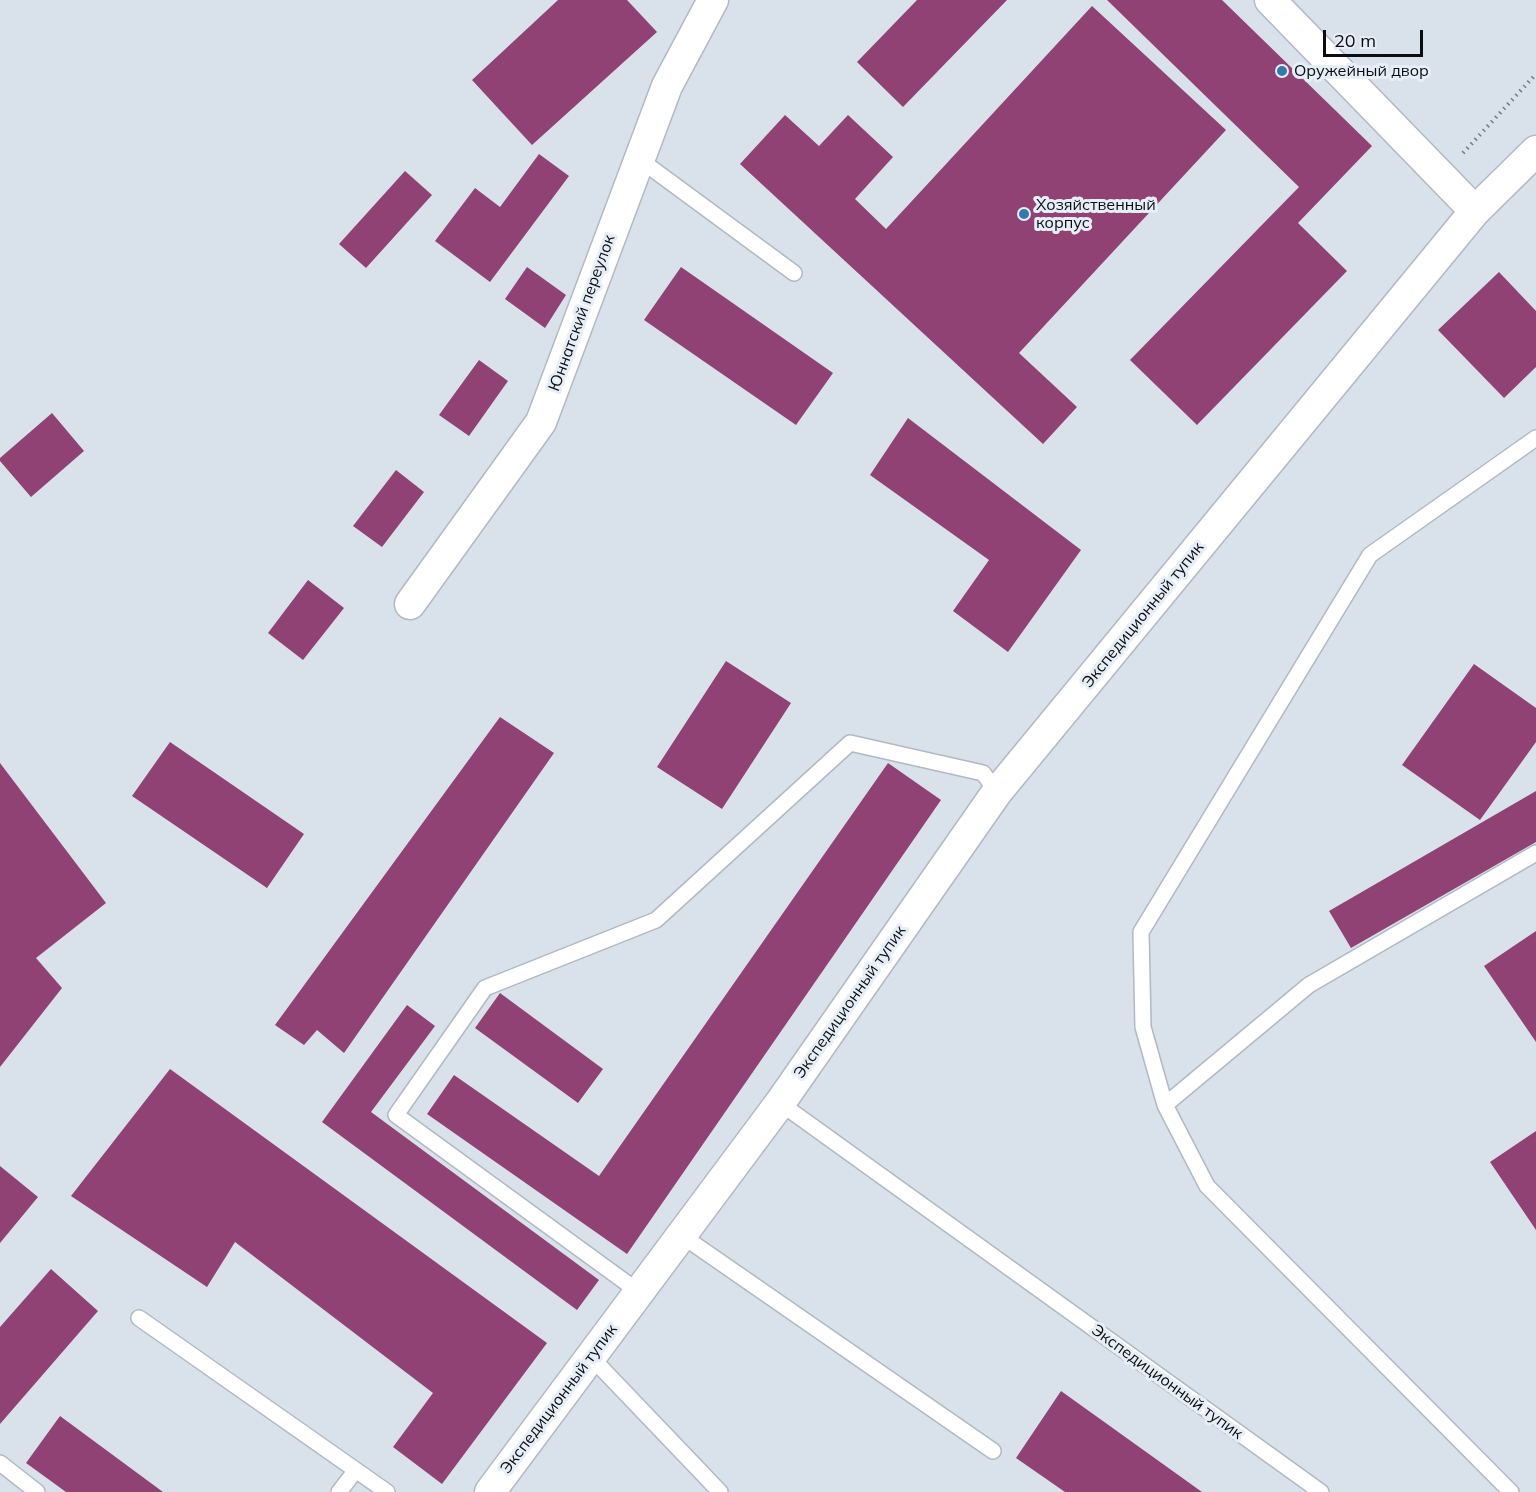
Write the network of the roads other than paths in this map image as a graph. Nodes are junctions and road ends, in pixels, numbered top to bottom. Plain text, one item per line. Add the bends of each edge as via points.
1 (713, 0) edge
2 (1270, 0) edge
3 (1536, 151) edge
4 (639, 159) junction
5 (1475, 211) junction
6 (794, 273) dead end
7 (1536, 438) edge
8 (410, 604) dead end
9 (997, 792) junction
10 (1536, 854) edge
11 (780, 1103) junction
12 (1165, 1105) junction
13 (681, 1235) junction
14 (639, 1292) junction
15 (139, 1318) dead end
16 (591, 1357) junction
17 (993, 1451) dead end
18 (0, 1463) edge
19 (356, 1470) junction
20 (37, 1492) edge
21 (339, 1492) edge
22 (387, 1492) edge
23 (490, 1492) edge
24 (720, 1492) edge
25 (1321, 1492) edge
26 (1511, 1492) edge

1 - 4 street, Юннатский переулок via 667,86
2 - 5 street
3 - 5 street, Экспедиционный тупик
4 - 6 lane
4 - 8 street, Юннатский переулок via 541,422
5 - 9 street, Экспедиционный тупик
7 - 12 lane via 1370,555 1141,932 1143,1027
9 - 11 street, Экспедиционный тупик
9 - 14 lane via 982,772 850,743 656,920 485,988 396,1115
10 - 12 lane via 1309,985
11 - 13 street, Экспедиционный тупик
11 - 25 lane, Экспедиционный тупик
12 - 26 lane via 1207,1186
13 - 14 street, Экспедиционный тупик
13 - 17 lane
14 - 16 street, Экспедиционный тупик
15 - 19 lane
16 - 23 street, Экспедиционный тупик
16 - 24 lane
18 - 20 lane
19 - 21 lane
19 - 22 lane

